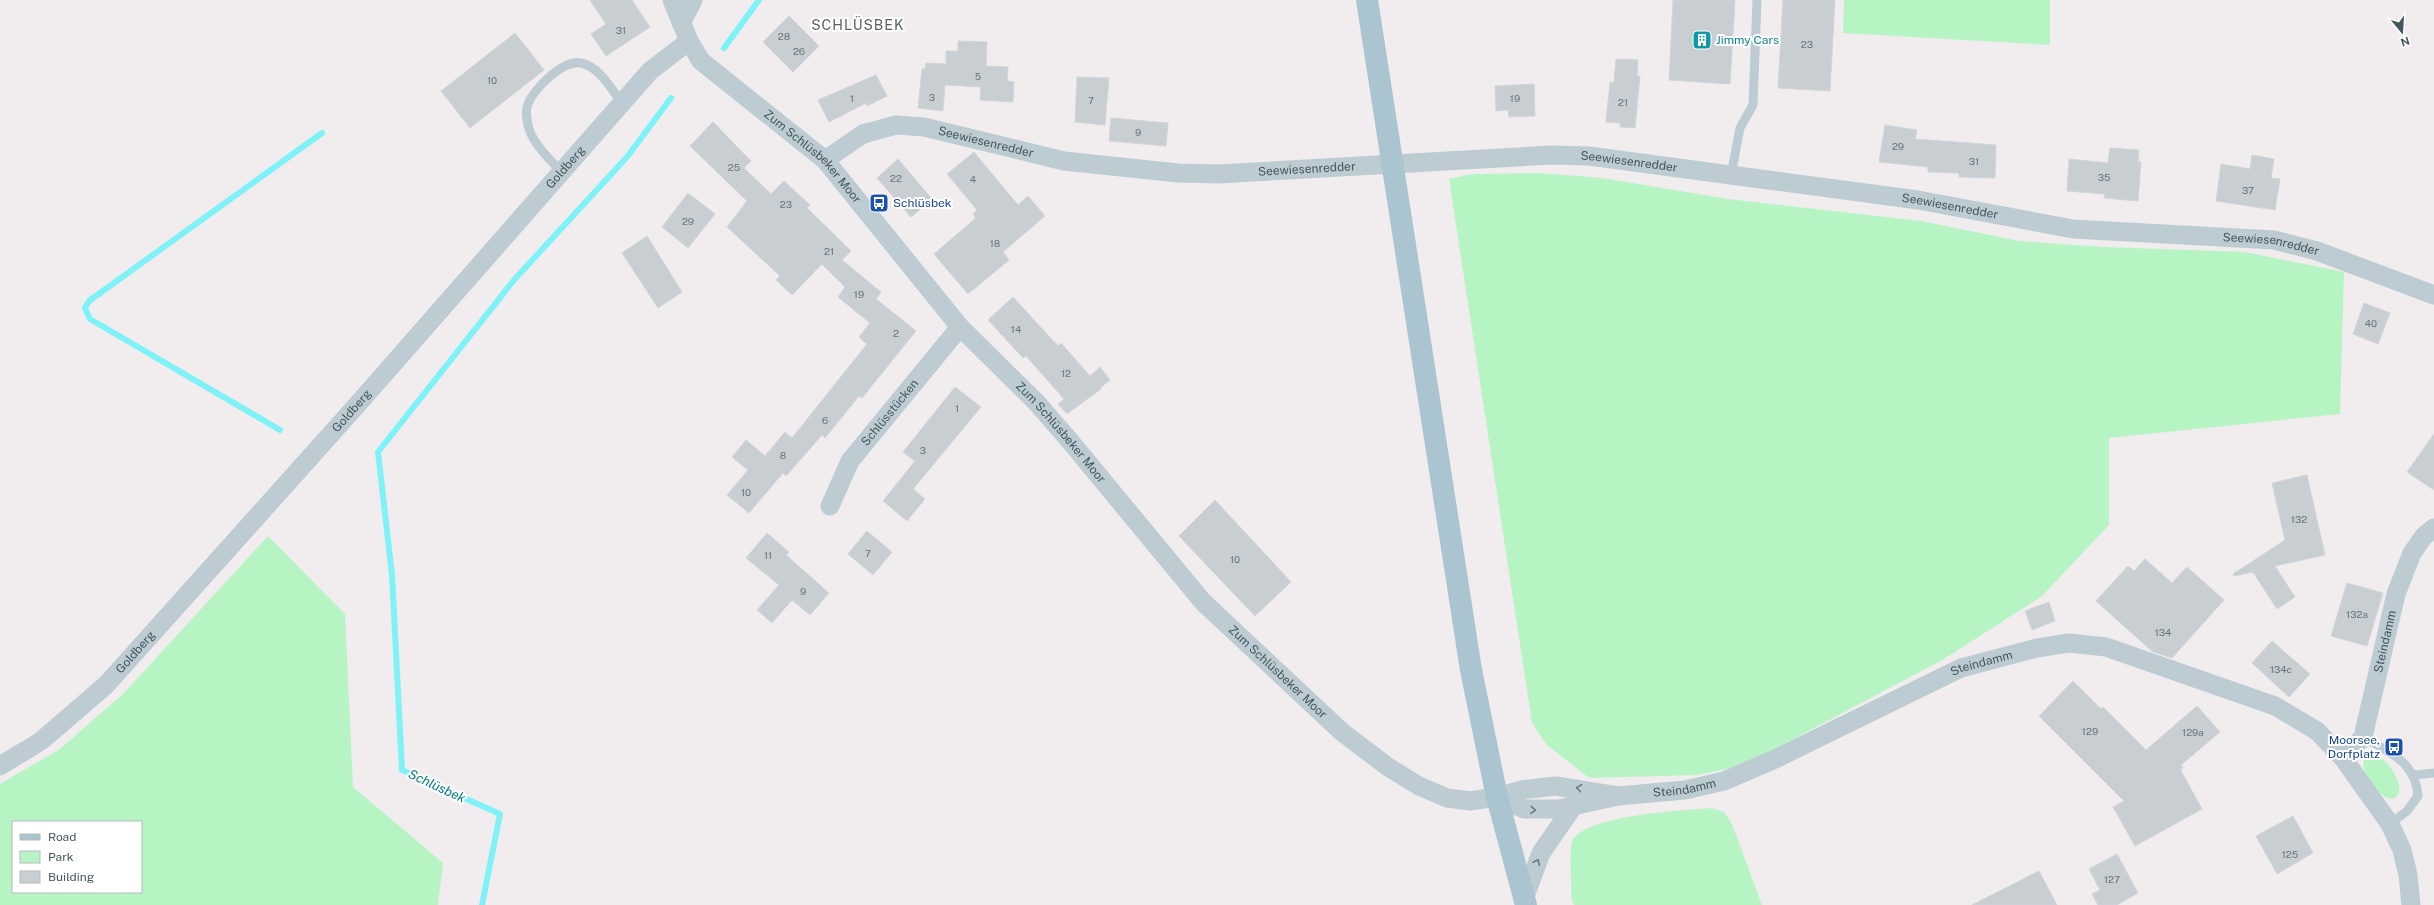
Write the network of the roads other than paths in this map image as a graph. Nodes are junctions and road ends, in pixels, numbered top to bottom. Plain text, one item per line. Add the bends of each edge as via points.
1 (672, 0) edge
2 (693, 0) edge
3 (1367, 0) edge
4 (1757, 0) edge
5 (681, 23) junction
6 (689, 41) junction
7 (622, 103) junction
8 (824, 160) junction
9 (1394, 163) junction
10 (561, 172) junction
11 (1731, 175) junction
12 (2434, 296) edge
13 (960, 327) junction
14 (830, 506) dead end
15 (2434, 528) edge
16 (2363, 737) junction
17 (2342, 758) junction
18 (0, 766) edge
19 (2434, 773) edge
20 (2414, 775) junction
21 (1618, 796) junction
22 (1498, 797) junction
23 (1572, 808) junction
24 (2390, 824) junction
25 (1525, 902) edge
26 (2411, 905) edge

1 - 5 street, Zum Schlüsbeker Moor
2 - 5 street
3 - 9 main road
4 - 11 lane via 1753,105 1740,128
5 - 6 street, Zum Schlüsbeker Moor
6 - 7 street, Goldberg via 650,71
6 - 8 street, Zum Schlüsbeker Moor via 701,61
7 - 10 street, Goldberg
7 - 10 lane via 595,69 580,63 564,66 551,75 534,94 528,106 528,126 534,140
8 - 9 street, Seewiesenredder via 863,134 896,125 924,127 1071,162 1178,173 1255,172
8 - 13 street, Zum Schlüsbeker Moor
9 - 11 street, Seewiesenredder via 1552,155 1589,156
9 - 22 main road via 1471,670
10 - 18 street, Goldberg via 106,685 41,741
11 - 12 street, Seewiesenredder via 1932,202 2073,229 2274,240 2317,251
13 - 14 street, Schlüsstücken via 850,461
13 - 22 street, Zum Schlüsbeker Moor via 1036,402 1203,602 1342,732 1388,767 1437,794 1461,801
15 - 16 street, Steindamm via 2424,536 2412,553 2396,594
16 - 17 street
16 - 20 lane via 2401,760
17 - 21 street, Steindamm via 2317,732 2275,706 2106,647 2068,643 2037,648 1960,668 1773,760 1724,781 1685,790
17 - 24 street, Steindamm
19 - 20 lane
20 - 24 lane via 2418,796 2406,811
21 -> 22 street, Steindamm via 1556,786 1521,790
21 - 23 street, Steindamm
22 -> 23 street, Steindamm via 1524,809
22 - 25 main road
25 -> 23 street via 1541,853
24 - 26 street, Steindamm via 2402,850

